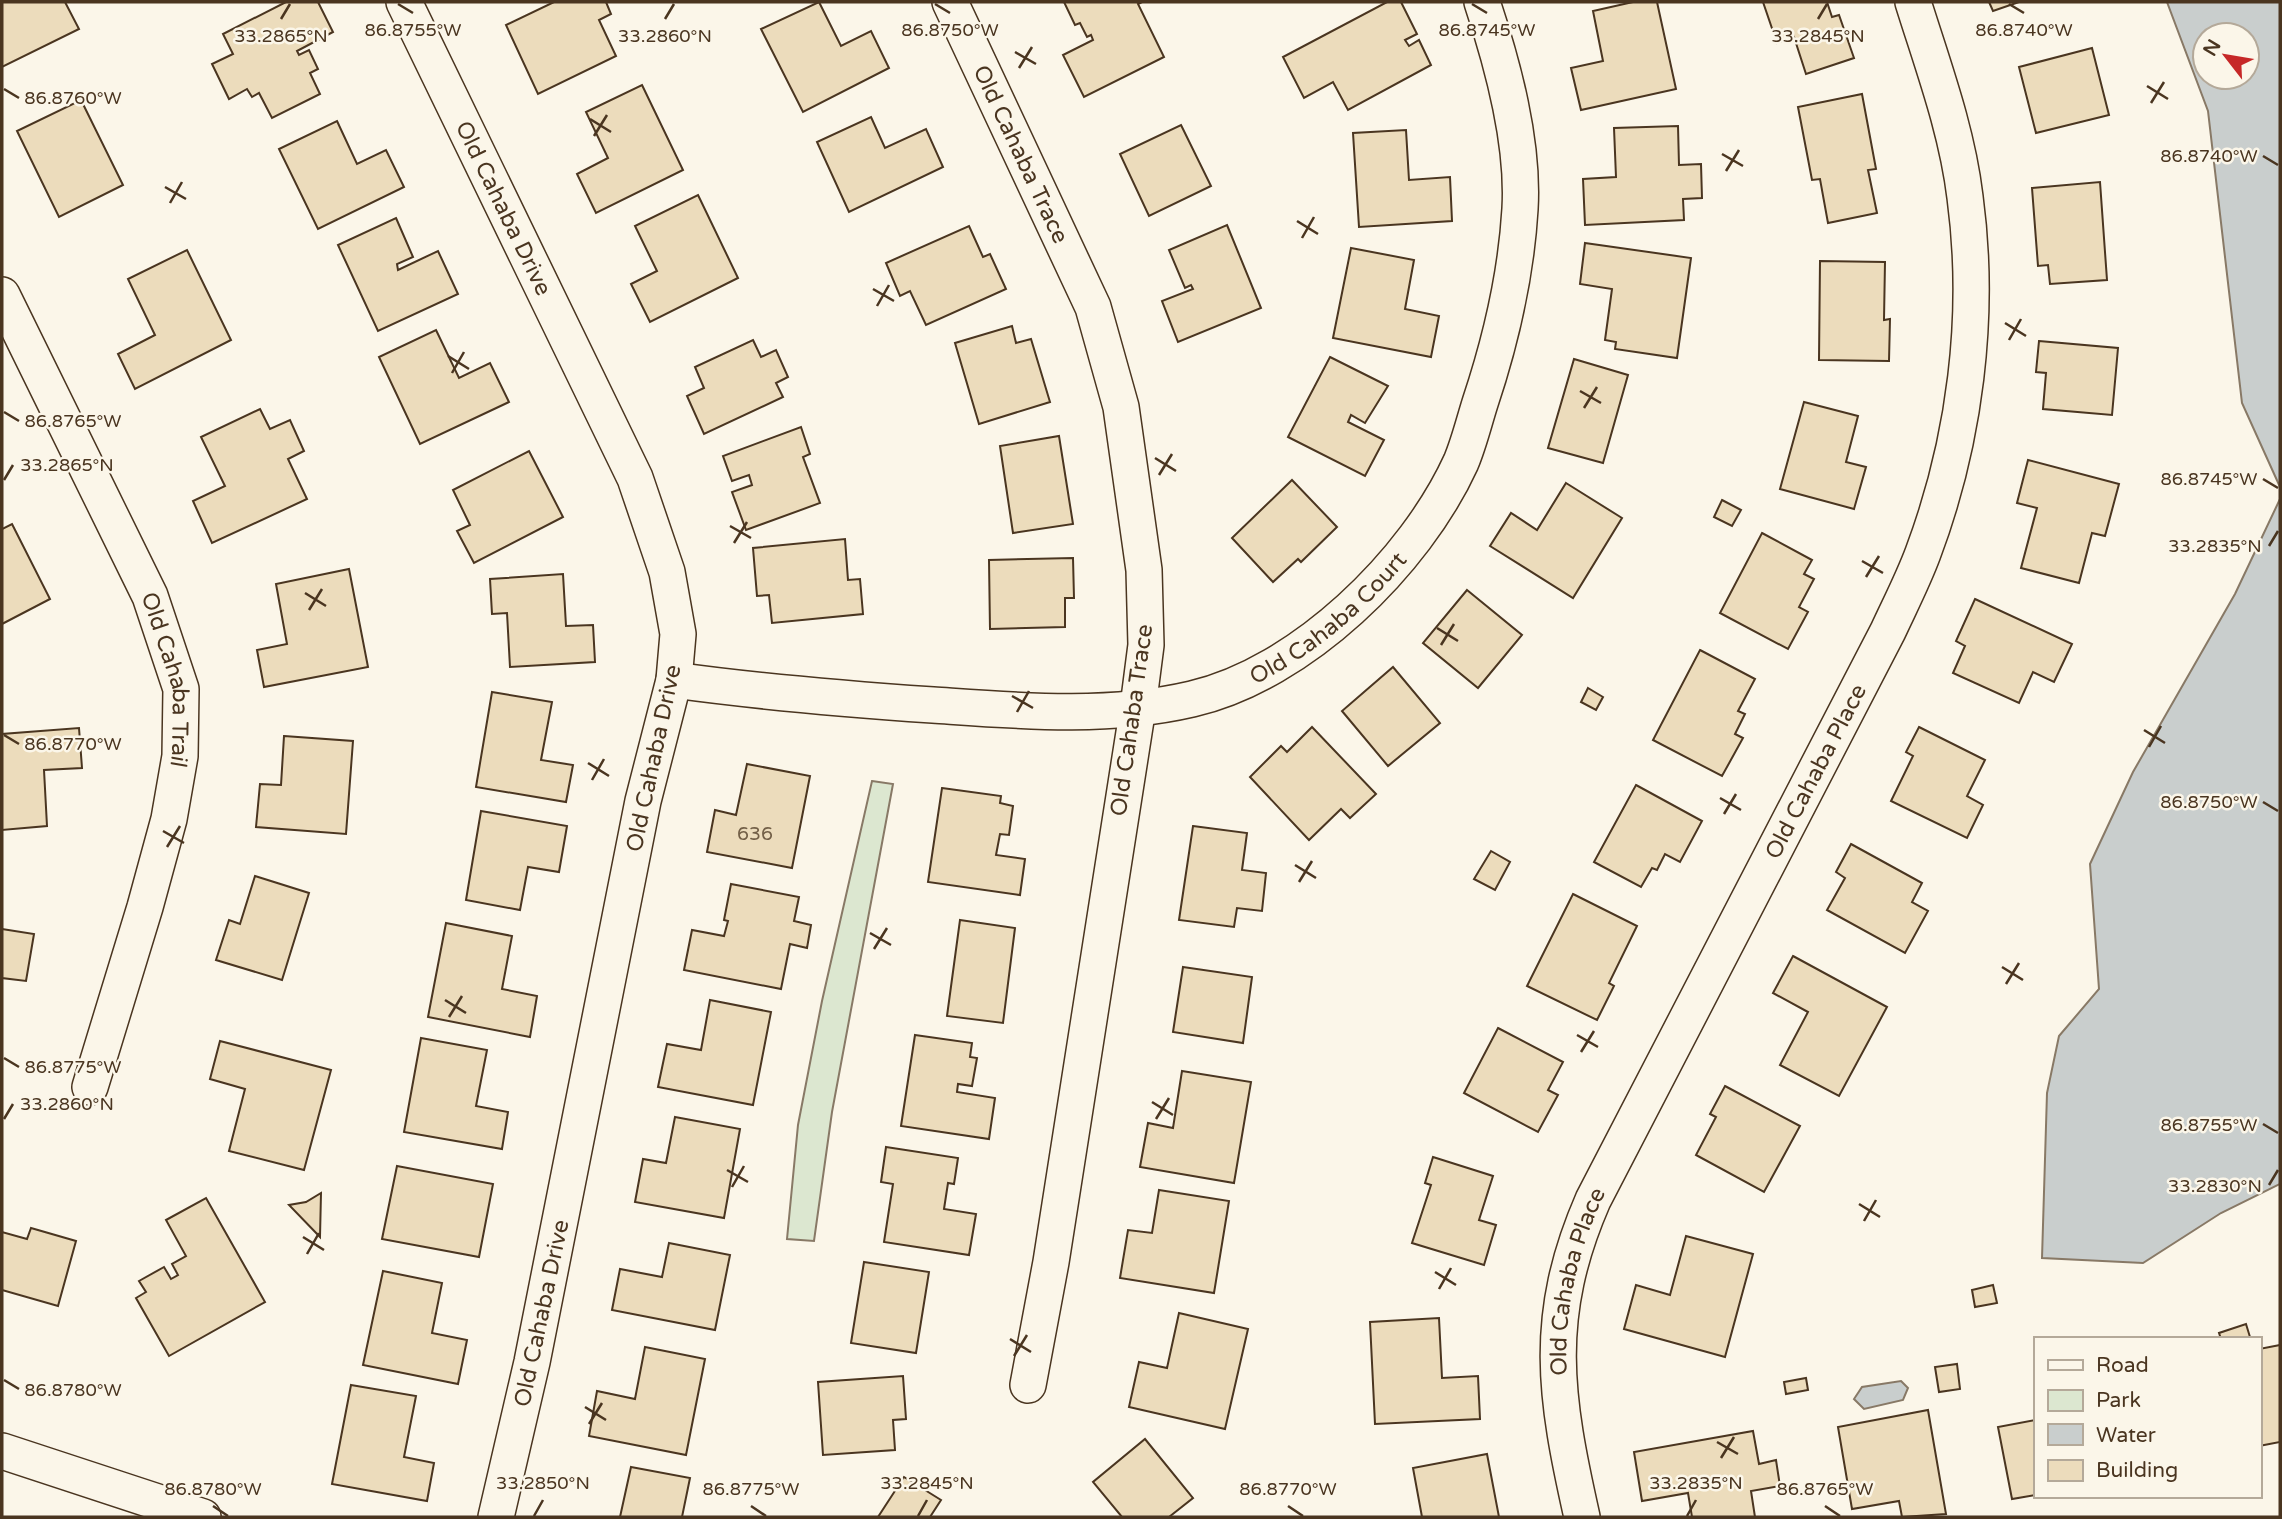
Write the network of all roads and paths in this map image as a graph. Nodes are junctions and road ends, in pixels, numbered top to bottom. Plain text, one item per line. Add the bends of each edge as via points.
1 (404, 2) edge
2 (950, 2) edge
3 (1482, 2) edge
4 (1913, 2) edge
5 (2, 295) edge
6 (674, 680) junction
7 (1138, 707) junction
8 (90, 1087) dead end
9 (1028, 1385) dead end
10 (2, 1451) edge
11 (203, 1517) edge
12 (496, 1517) edge
13 (1582, 1517) edge

1 - 6 street, Old Cahaba Drive via 640,490 667,572 678,634
2 - 7 street, Old Cahaba Trace via 1093,307 1121,407 1144,570 1146,645
3 - 7 street, Old Cahaba Court via 1505,81 1521,206 1512,291 1461,461 1402,553 1370,591 1317,637 1255,677 1219,692
4 - 13 street, Old Cahaba Place via 1950,122 1965,195 1971,307 1958,430 1923,553 1888,631 1573,1245 1557,1352 1560,1401
5 - 8 street, Old Cahaba Trail via 150,596 181,689 180,756 169,819
6 - 7 street, Old Cahaba Court via 776,694 1054,714
6 - 12 street, Old Cahaba Drive via 643,801 532,1362
7 - 9 street, Old Cahaba Trace
10 - 11 street

